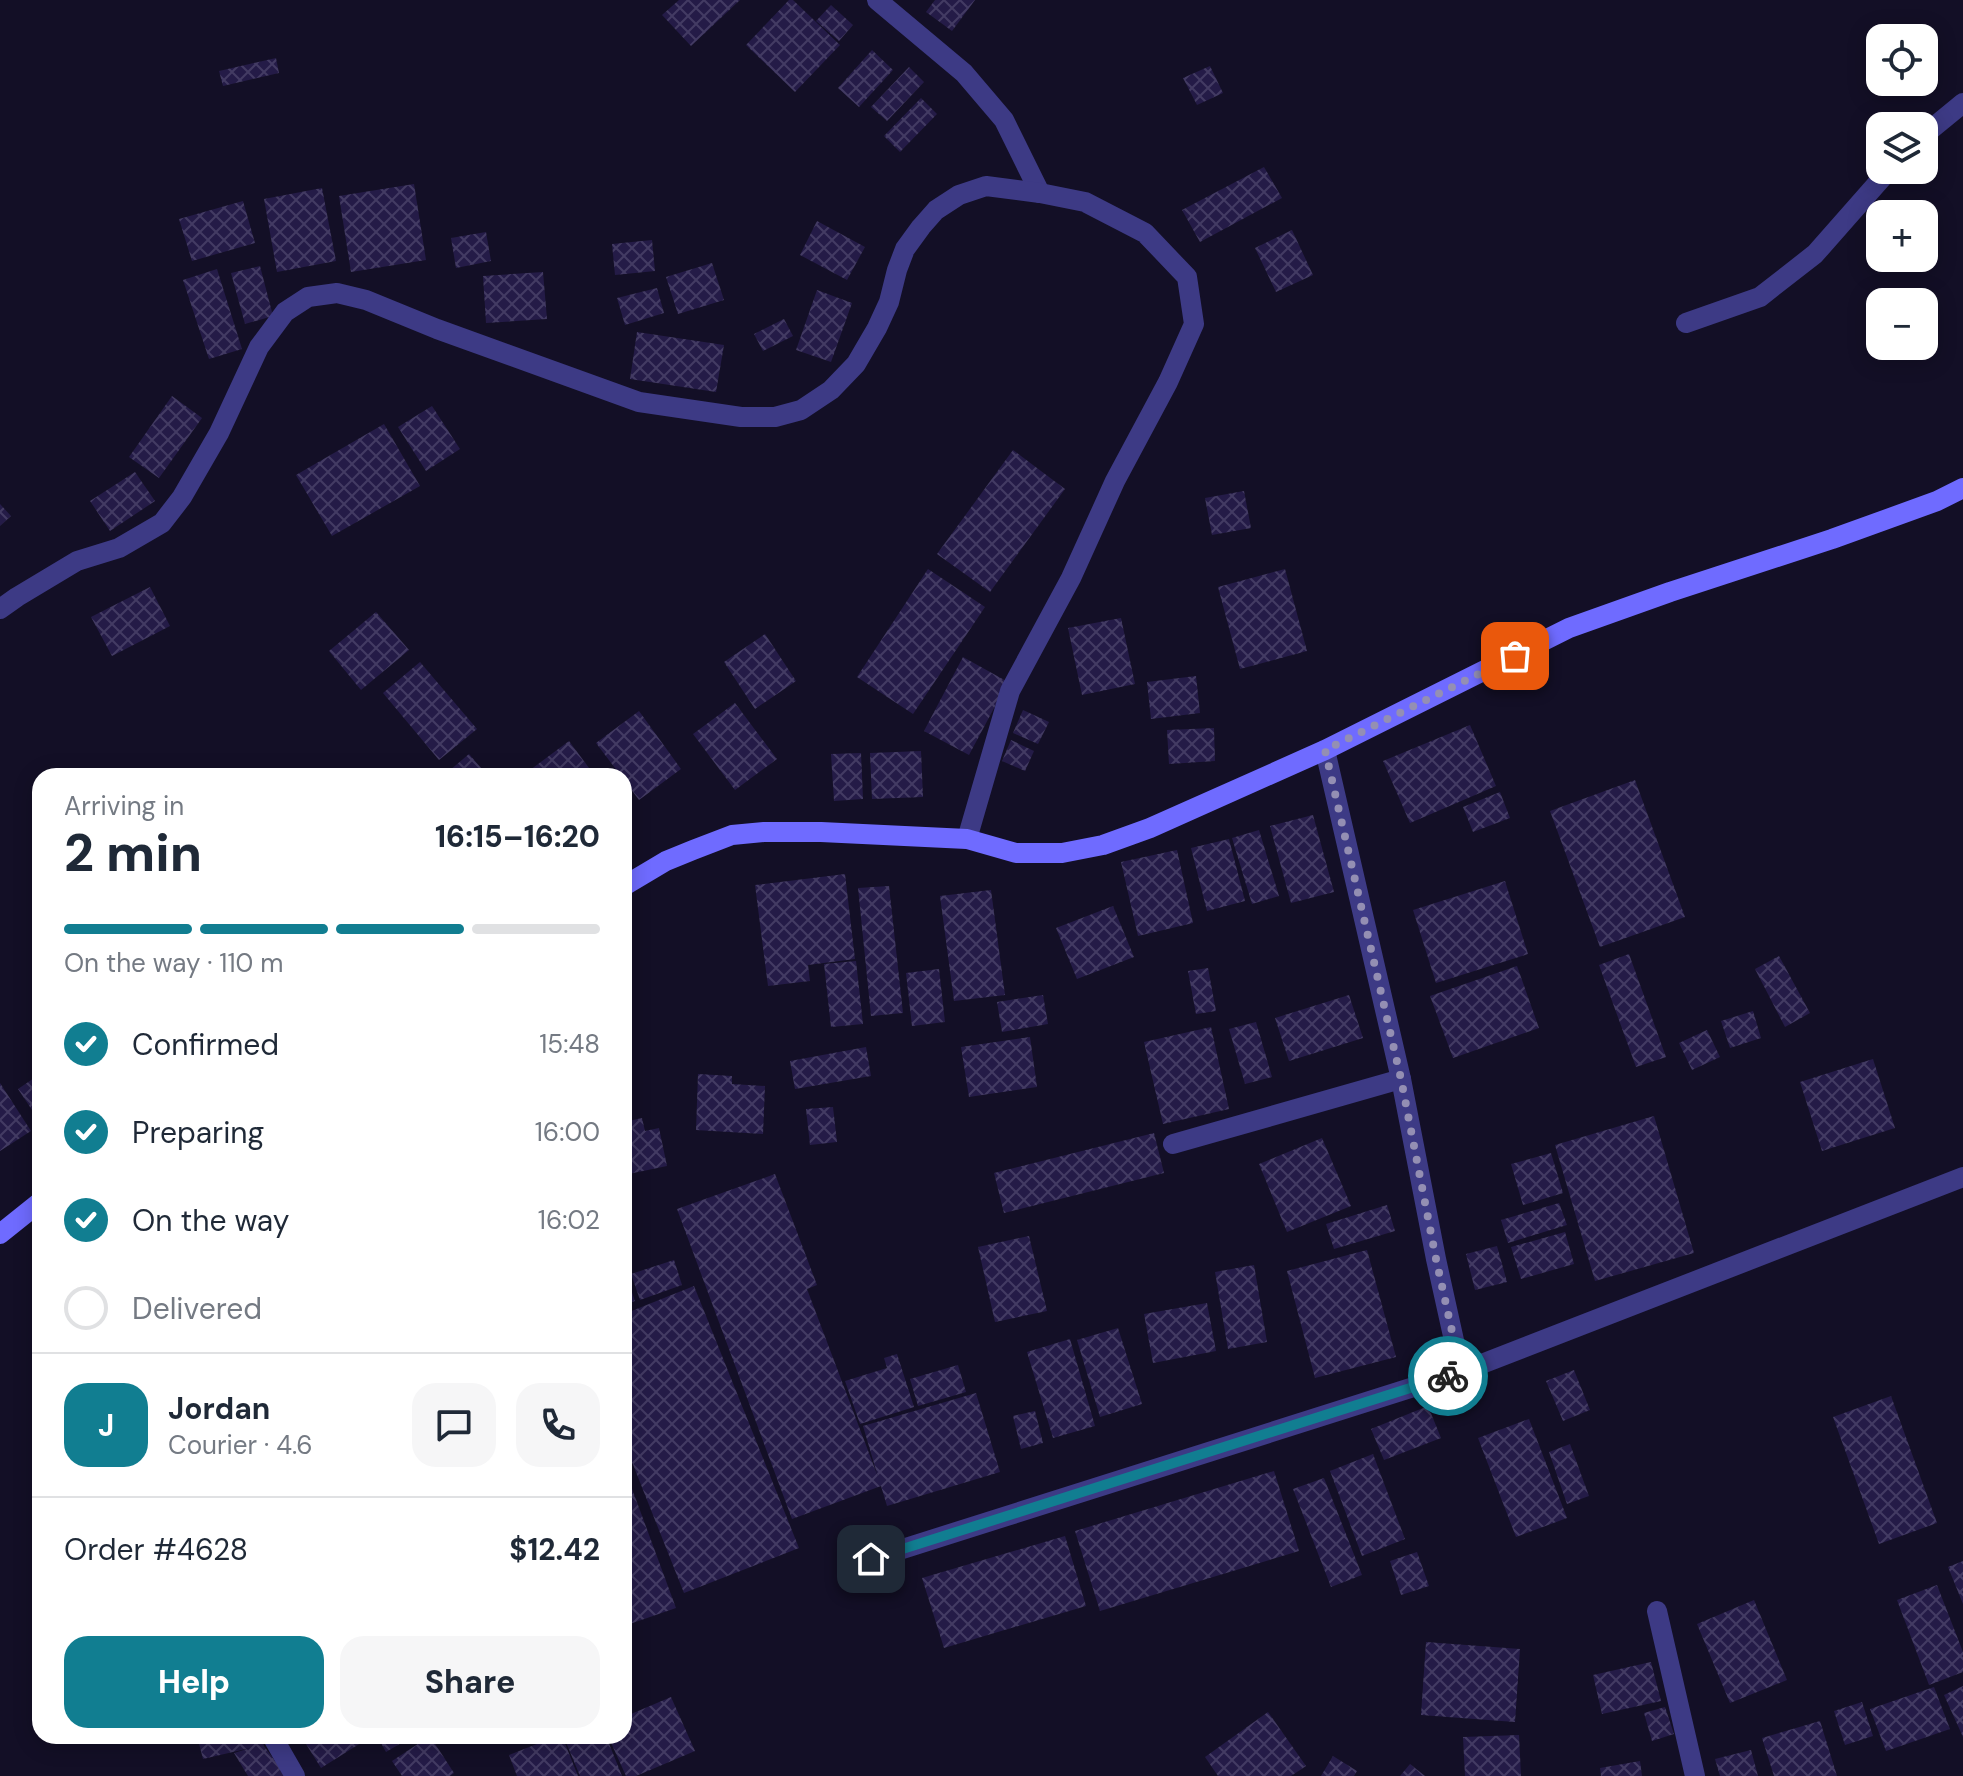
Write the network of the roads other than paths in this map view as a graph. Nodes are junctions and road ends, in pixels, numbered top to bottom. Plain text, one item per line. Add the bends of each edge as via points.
1 (877, 0) edge
2 (1963, 103) edge
3 (1938, 124) edge
4 (1877, 184) edge
5 (1040, 193) junction
6 (1686, 323) dead end
7 (1963, 488) edge
8 (0, 609) edge
9 (1325, 750) junction
10 (967, 839) junction
11 (632, 881) edge
12 (1401, 1079) junction
13 (1173, 1144) dead end
14 (1963, 1177) edge
15 (32, 1208) edge
16 (0, 1234) edge
17 (1461, 1372) junction
18 (871, 1559) dead end
19 (1657, 1611) dead end
20 (277, 1744) edge
21 (295, 1776) edge
22 (1695, 1776) edge

1 - 5 street via 964,73 1004,120
2 - 3 street
4 - 6 street via 1815,254 1760,297
5 - 8 street via 986,186 936,210 905,249 889,302 856,364 801,410 775,417 639,402 366,300 337,293 308,297 285,312 259,347 219,433 162,523 119,548 77,561
5 - 10 street via 1085,202 1145,233 1187,277 1194,324 1010,691
7 - 9 street via 1832,539 1569,628
9 - 10 street via 1103,845 1062,853 1016,853
9 - 12 street
10 - 11 street via 821,832 732,835 666,861
12 - 13 street
12 - 17 street
14 - 17 street
15 - 16 street
17 - 18 street
19 - 22 street
20 - 21 street

